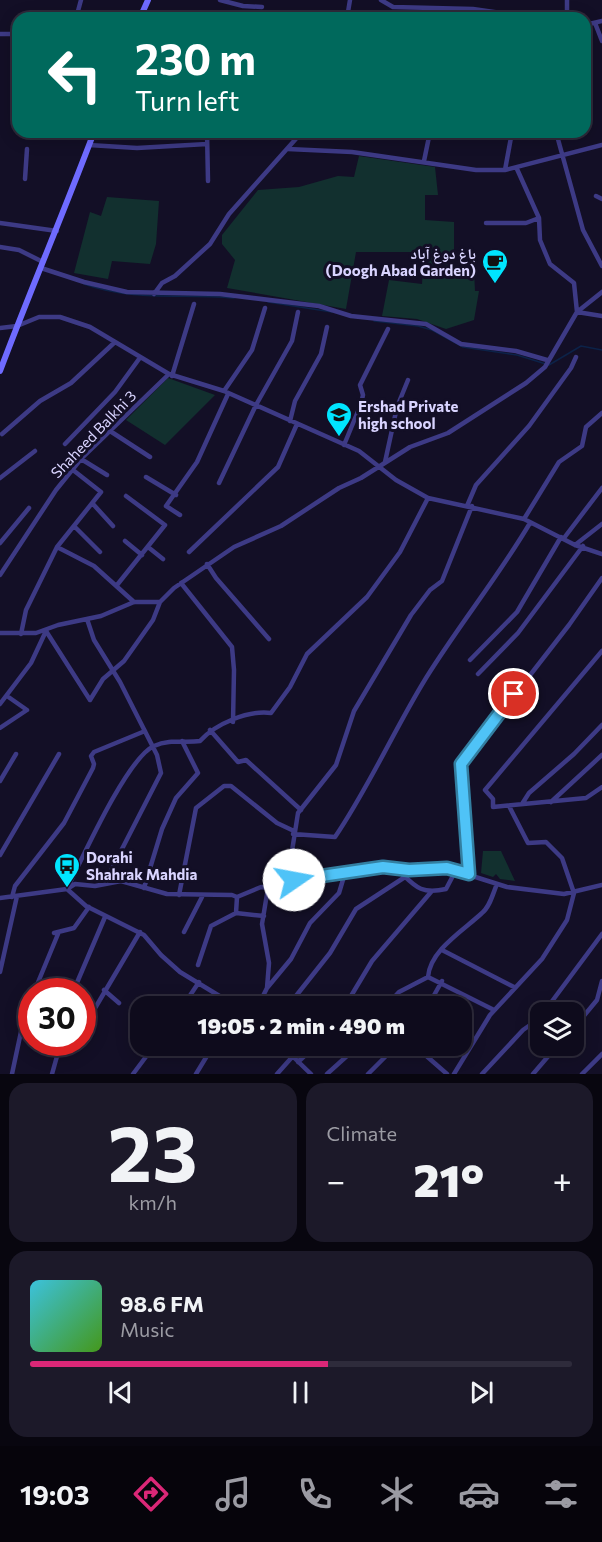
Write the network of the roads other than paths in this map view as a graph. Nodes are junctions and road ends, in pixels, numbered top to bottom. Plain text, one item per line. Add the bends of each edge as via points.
1 (81, 0) edge
2 (220, 0) edge
3 (381, 0) edge
4 (444, 0) edge
5 (262, 7) dead end
6 (444, 9) junction
7 (455, 10) joint
8 (490, 10) joint
9 (78, 11) dead end
10 (501, 12) edge
11 (602, 21) edge
12 (595, 23) junction
13 (591, 24) edge
14 (602, 41) edge
15 (92, 138) edge
16 (207, 138) edge
17 (297, 138) edge
18 (429, 138) edge
19 (511, 138) edge
20 (557, 138) edge
21 (207, 144) junction
22 (602, 145) edge
23 (89, 146) junction
24 (27, 149) dead end
25 (288, 149) junction
26 (561, 155) junction
27 (424, 161) junction
28 (517, 169) junction
29 (505, 170) junction
30 (25, 179) dead end
31 (208, 181) dead end
32 (596, 196) dead end
33 (602, 199) edge
34 (539, 218) junction
35 (0, 223) edge
36 (486, 223) dead end
37 (57, 231) junction
38 (0, 247) edge
39 (42, 265) junction
40 (602, 266) edge
41 (602, 292) edge
42 (154, 294) junction
43 (194, 304) dead end
44 (266, 308) dead end
45 (298, 312) dead end
46 (577, 312) junction
47 (602, 316) edge
48 (17, 326) junction
49 (327, 327) dead end
50 (0, 328) edge
51 (388, 329) dead end
52 (115, 342) junction
53 (576, 357) dead end
54 (139, 358) junction
55 (546, 363) junction
56 (0, 371) edge
57 (171, 375) junction
58 (408, 380) dead end
59 (226, 393) junction
60 (256, 405) junction
61 (602, 413) edge
62 (290, 421) junction
63 (297, 424) junction
64 (110, 431) junction
65 (2, 434) dead end
66 (65, 444) dead end
67 (344, 445) junction
68 (35, 451) dead end
69 (150, 457) dead end
70 (81, 459) junction
71 (382, 464) junction
72 (73, 470) junction
73 (107, 475) dead end
74 (146, 477) dead end
75 (0, 478) edge
76 (219, 483) dead end
77 (602, 488) edge
78 (176, 495) junction
79 (126, 496) dead end
80 (428, 498) junction
81 (93, 504) junction
82 (470, 506) junction
83 (167, 507) junction
84 (29, 508) dead end
85 (180, 515) dead end
86 (159, 519) junction
87 (524, 519) junction
88 (530, 523) junction
89 (602, 524) edge
90 (74, 526) junction
91 (113, 526) dead end
92 (563, 538) junction
93 (125, 541) dead end
94 (0, 543) edge
95 (575, 545) junction
96 (583, 546) junction
97 (57, 547) junction
98 (148, 547) junction
99 (99, 552) dead end
100 (189, 552) dead end
101 (602, 554) edge
102 (142, 555) junction
103 (163, 559) dead end
104 (207, 564) junction
105 (0, 575) edge
106 (602, 578) edge
107 (181, 583) junction
108 (117, 585) junction
109 (134, 602) junction
110 (160, 602) junction
111 (87, 619) junction
112 (46, 631) junction
113 (0, 633) edge
114 (21, 634) junction
115 (269, 639) dead end
116 (602, 651) edge
117 (470, 660) dead end
118 (112, 670) junction
119 (478, 674) dead end
120 (7, 696) junction
121 (0, 704) edge
122 (232, 722) junction
123 (602, 725) edge
124 (0, 728) edge
125 (210, 730) junction
126 (145, 731) junction
127 (182, 740) junction
128 (151, 747) junction
129 (16, 753) dead end
130 (59, 754) dead end
131 (602, 755) edge
132 (0, 781) edge
133 (602, 788) edge
134 (551, 802) junction
135 (522, 804) junction
136 (509, 806) junction
137 (301, 810) junction
138 (294, 833) junction
139 (0, 855) edge
140 (396, 869) junction
141 (456, 870) junction
142 (345, 873) junction
143 (469, 874) junction
144 (405, 876) junction
145 (294, 880) junction
146 (104, 884) junction
147 (497, 884) junction
148 (602, 884) edge
149 (144, 888) junction
150 (268, 888) junction
151 (67, 889) junction
152 (431, 892) junction
153 (574, 893) junction
154 (178, 895) junction
155 (15, 897) junction
156 (202, 897) junction
157 (237, 897) junction
158 (0, 898) edge
159 (88, 907) junction
160 (236, 913) junction
161 (264, 916) junction
162 (105, 917) junction
163 (140, 932) junction
164 (184, 932) dead end
165 (602, 934) edge
166 (442, 950) junction
167 (198, 965) dead end
168 (0, 972) edge
169 (428, 977) junction
170 (39, 978) edge
171 (79, 978) edge
172 (442, 981) junction
173 (602, 981) edge
174 (199, 982) junction
175 (514, 987) junction
176 (267, 988) junction
177 (104, 990) junction
178 (190, 996) edge
179 (221, 996) edge
180 (263, 996) edge
181 (296, 996) edge
182 (351, 996) edge
183 (395, 996) edge
184 (434, 996) edge
185 (601, 996) edge
186 (551, 1002) edge
187 (119, 1003) dead end
188 (96, 1005) edge
189 (494, 1010) junction
190 (584, 1016) edge
191 (530, 1025) edge
192 (18, 1046) edge
193 (602, 1054) edge
194 (57, 1056) edge
195 (146, 1056) edge
196 (207, 1056) edge
197 (293, 1056) joint
198 (304, 1056) edge
199 (347, 1056) edge
200 (386, 1056) edge
201 (427, 1056) edge
202 (548, 1056) edge
203 (298, 1062) junction
204 (12, 1074) edge
205 (52, 1074) edge
206 (133, 1074) edge
207 (195, 1074) edge
208 (277, 1074) edge
209 (310, 1074) edge
210 (327, 1074) edge
211 (368, 1074) edge
212 (447, 1074) edge
213 (454, 1074) edge
214 (482, 1074) edge
215 (532, 1074) edge
216 (582, 1074) edge

1 - 9 street
2 - 5 street
3 - 6 street via 393,7
4 - 6 street
6 - 7 street
7 - 8 street
8 - 10 street
11 - 12 street
12 - 13 street
12 - 14 street
15 - 23 street
16 - 21 street
17 - 25 street
18 - 27 street
19 - 29 street
20 - 26 street
21 - 23 street
21 - 31 street
22 - 26 street
23 - 37 street
24 - 30 street
25 - 27 street
25 - 42 street via 229,214 210,244
26 - 28 street
26 - 40 street via 583,230
27 - 29 street via 476,170
28 - 29 street
28 - 34 street
32 - 33 street
34 - 36 street via 526,223
34 - 46 street via 543,251 555,271 574,283
35 - 37 street
37 - 39 street
38 - 39 street via 19,250
39 - 42 street via 84,282
39 - 48 street
41 - 46 street
42 - 55 street via 220,294 426,324 461,344 516,351
43 - 57 street
44 - 59 street via 252,350
45 - 60 street via 292,341
46 - 47 street
46 - 55 street
48 - 50 street
48 - 52 street via 39,317 60,317 90,327
48 - 56 street
49 - 62 street via 321,354 295,401
51 - 67 street via 360,385 361,404
52 - 54 street
52 - 65 street via 70,383 40,401
53 - 82 street via 529,426 476,485
54 - 57 street
54 - 66 street via 115,392
55 - 71 street via 526,383 448,433 410,447
57 - 59 street
57 - 64 street, Shaheed Balkhi 3
58 - 71 street
59 - 60 street
59 - 78 street via 196,462
60 - 62 street
60 - 76 street
61 - 87 street via 586,428 582,446 559,462
62 - 63 street
63 - 67 street
63 - 100 street via 278,467
64 - 69 street
64 - 70 street, Shaheed Balkhi 3
67 - 71 street
68 - 75 street
70 - 72 street, Shaheed Balkhi 3
70 - 73 street
71 - 80 street via 396,480
71 - 104 street via 280,526
72 - 81 street via 101,492
72 - 105 street, Shaheed Balkhi 3
74 - 78 street
77 - 92 street
78 - 83 street
79 - 86 street
80 - 82 street
80 - 122 street via 400,552 367,597 307,654 271,714 255,714
81 - 90 street
81 - 91 street
82 - 87 street
82 - 137 street via 442,581 411,615 348,723 336,765
83 - 85 street
83 - 86 street
84 - 94 street
86 - 98 street via 165,525
87 - 88 street
88 - 92 street
88 - 138 street via 503,568 442,652 335,837
89 - 95 street
90 - 97 street
90 - 99 street
92 - 95 street
92 - 117 street via 517,612
93 - 102 street
95 - 96 street
96 - 101 street
96 - 119 street via 518,633
97 - 108 street via 94,566
97 - 114 street via 26,610
98 - 102 street
98 - 103 street
102 - 108 street
104 - 107 street
104 - 115 street
106 - 143 street via 461,764
107 - 110 street
107 - 122 street via 232,647
108 - 109 street
109 - 110 street
109 - 111 street
110 - 118 street via 153,620 124,661
111 - 112 street
111 - 118 street
112 - 114 street
112 - 118 street via 90,700
112 - 120 street via 31,663
113 - 114 street
116 - 136 street via 485,790 493,799 493,807
118 - 126 street
120 - 121 street
120 - 124 street via 27,710
122 - 125 street
123 - 135 street via 529,792
125 - 127 street via 200,741
125 - 137 street via 238,762 246,760
126 - 128 street
126 - 155 street via 94,752 93,768 64,823 15,886
127 - 128 street
127 - 149 street via 198,773 176,798
128 - 146 street via 157,754 161,773
128 - 151 street via 127,774
129 - 132 street
130 - 139 street
131 - 134 street
133 - 134 street via 586,798
134 - 135 street
135 - 136 street
136 - 153 street via 528,843 546,842 559,852
137 - 138 street via 296,816
138 - 145 street
138 - 154 street via 231,786 224,786 196,808
140 - 141 street
140 - 142 street via 383,867
140 - 144 street
141 - 143 street
141 - 152 street via 446,888
142 - 145 street
142 - 176 street via 339,893 310,922 291,959
143 - 147 street
144 - 152 street via 417,888
144 - 181 street via 356,909 330,953
145 - 150 street
146 - 149 street via 121,881
146 - 151 street via 75,884
147 - 153 street
147 - 166 street via 484,912
148 - 153 street
149 - 154 street
150 - 157 street
150 - 161 street
151 - 155 street
151 - 159 street
152 - 182 street via 372,961
153 - 175 street via 567,920 542,959
154 - 156 street
155 - 158 street
155 - 168 street
156 - 157 street
156 - 164 street
157 - 160 street
159 - 162 street
159 - 170 street via 74,928 56,933
160 - 161 street
160 - 167 street via 211,926
161 - 176 street
162 - 163 street
162 - 171 street
163 - 174 street via 174,966
163 - 177 street
165 - 186 street
166 - 169 street via 429,967
166 - 175 street
169 - 172 street
169 - 183 street
172 - 184 street
172 - 189 street
173 - 185 street
174 - 178 street
174 - 179 street
175 - 189 street
176 - 180 street
177 - 187 street
177 - 188 street
185 - 190 street
189 - 213 street
191 - 214 street
192 - 204 street
193 - 216 street
194 - 205 street
195 - 206 street
196 - 207 street
197 - 203 street
197 - 208 street
198 - 203 street
199 - 210 street
200 - 211 street
201 - 212 street
202 - 215 street
203 - 209 street

